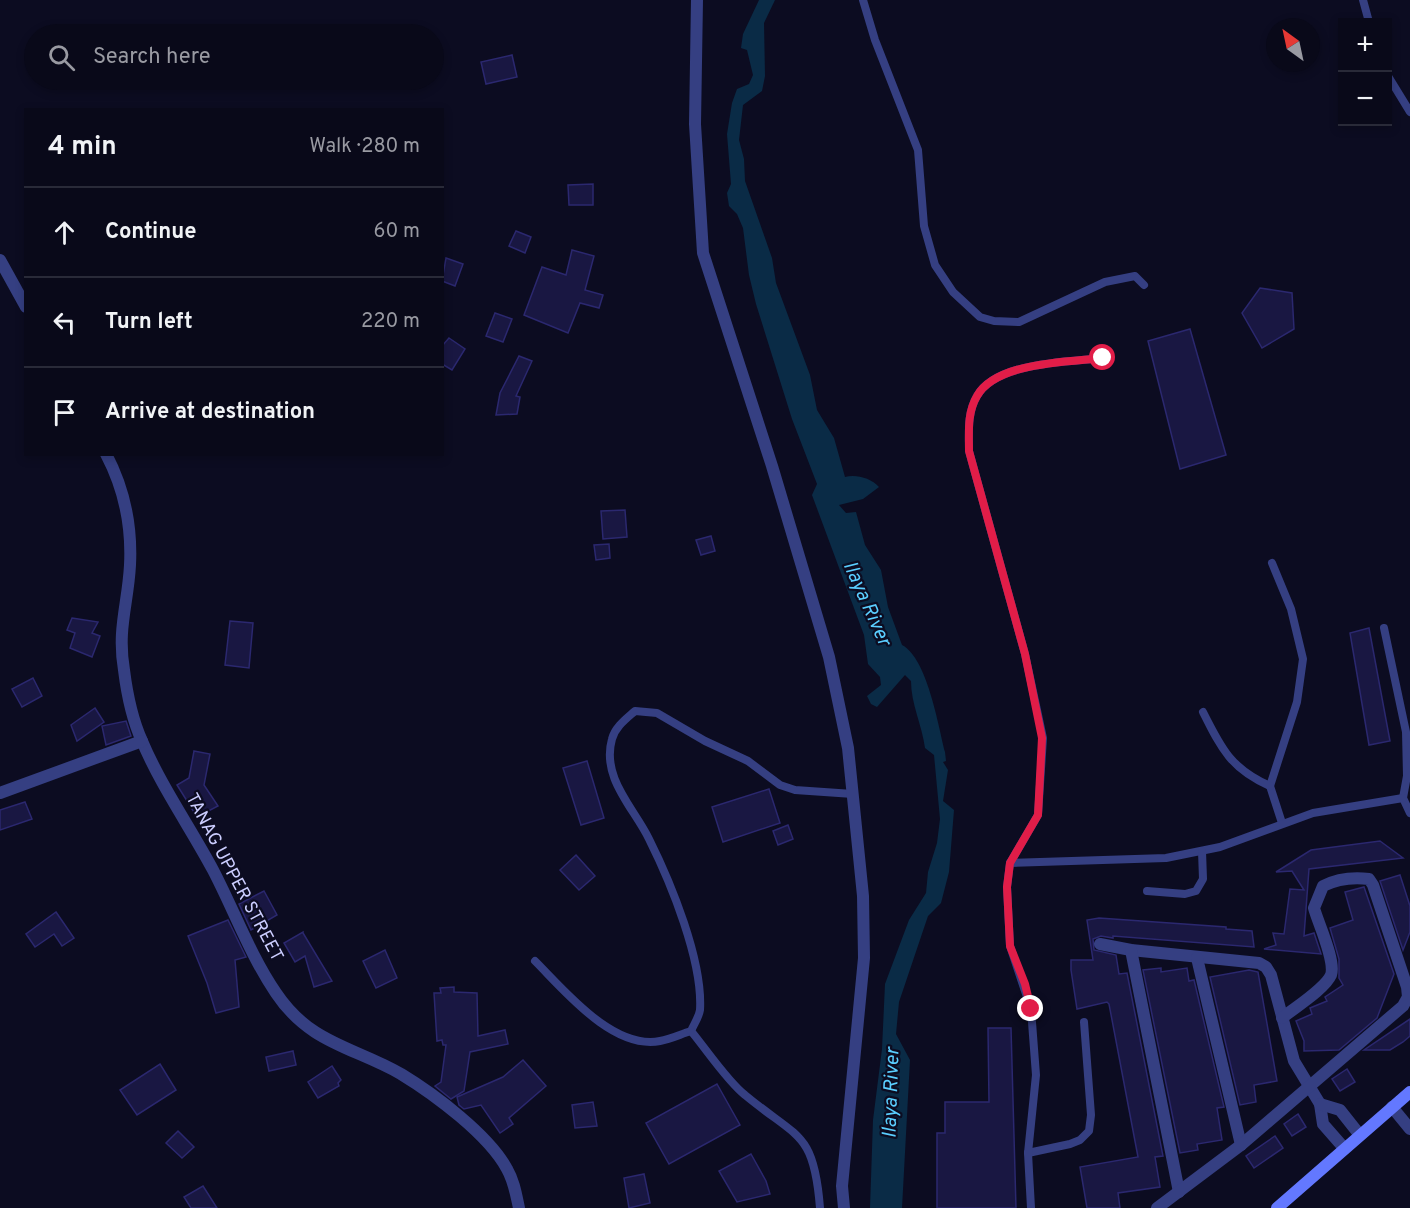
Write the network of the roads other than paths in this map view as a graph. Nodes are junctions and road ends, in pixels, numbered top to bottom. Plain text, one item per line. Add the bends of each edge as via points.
1 (697, 0) edge
2 (863, 0) edge
3 (1363, 0) edge
4 (1368, 18) edge
5 (1392, 83) edge
6 (1410, 112) edge
7 (0, 260) edge
8 (1144, 285) dead end
9 (24, 303) edge
10 (1103, 358) dead end
11 (107, 456) edge
12 (1272, 563) dead end
13 (1384, 628) dead end
14 (1203, 712) dead end
15 (142, 741) junction
16 (1270, 786) junction
17 (0, 793) edge
18 (853, 794) junction
19 (1402, 798) junction
20 (1410, 813) edge
21 (1282, 823) junction
22 (1202, 851) junction
23 (1010, 863) junction
24 (1147, 891) dead end
25 (1100, 944) dead end
26 (1131, 950) junction
27 (1197, 958) junction
28 (535, 961) dead end
29 (1282, 1018) junction
30 (1084, 1022) dead end
31 (691, 1031) junction
32 (1308, 1088) junction
33 (1410, 1094) edge
34 (1320, 1104) junction
35 (1392, 1107) junction
36 (1410, 1129) edge
37 (1359, 1134) junction
38 (1240, 1145) junction
39 (1344, 1148) junction
40 (1028, 1153) junction
41 (1179, 1192) junction
42 (519, 1208) edge
43 (820, 1208) edge
44 (844, 1208) edge
45 (1031, 1208) edge
46 (1157, 1208) edge
47 (1277, 1208) edge

1 - 18 street via 695,123 703,253 829,657 848,748
2 - 8 lane via 918,150 924,226 935,265 953,292 980,317 1019,322 1106,282 1135,276
3 - 4 lane
5 - 6 lane
7 - 9 street
10 - 23 lane via 1031,366 1000,376 978,394 969,416 969,451 1025,654 1042,738 1038,815
11 - 15 street, TANAG UPPER STREET via 130,517 130,566 120,629 131,711
12 - 16 lane via 1292,609 1303,659 1297,702
13 - 19 lane via 1406,732 1407,776
14 - 16 lane via 1238,768
15 - 17 street
15 - 42 street, TANAG UPPER STREET via 276,993 294,1015 345,1050 400,1074 476,1132 506,1166
16 - 21 lane
18 - 31 lane via 795,790 780,785 748,761 657,712 635,711 619,725 611,739 617,787 649,838 682,919 699,982 700,1012
18 - 44 street via 863,896 864,958 842,1186
19 - 20 lane
19 - 21 lane via 1347,806
21 - 22 lane via 1220,848
22 - 23 lane via 1166,858
22 - 24 lane via 1203,879 1196,891
23 - 40 lane via 1008,936 1031,1009 1036,1075
25 - 26 street
26 - 27 street
26 - 41 street
27 - 29 street via 1259,963 1266,967
27 - 38 street
28 - 31 lane via 590,1015 620,1036 658,1042
29 - 32 street via 1294,1061
29 - 32 street via 1331,974 1314,908 1323,886 1358,877 1369,879 1408,997 1403,1006
30 - 40 lane via 1089,1131 1070,1144
31 - 43 lane via 744,1095 800,1136 815,1170
32 - 34 street
32 - 38 street
33 - 35 street
34 - 37 street via 1340,1110
34 - 39 street via 1323,1124
35 - 36 street
35 - 37 street
37 - 39 street
38 - 41 street
39 - 47 street
40 - 45 lane
41 - 46 street

